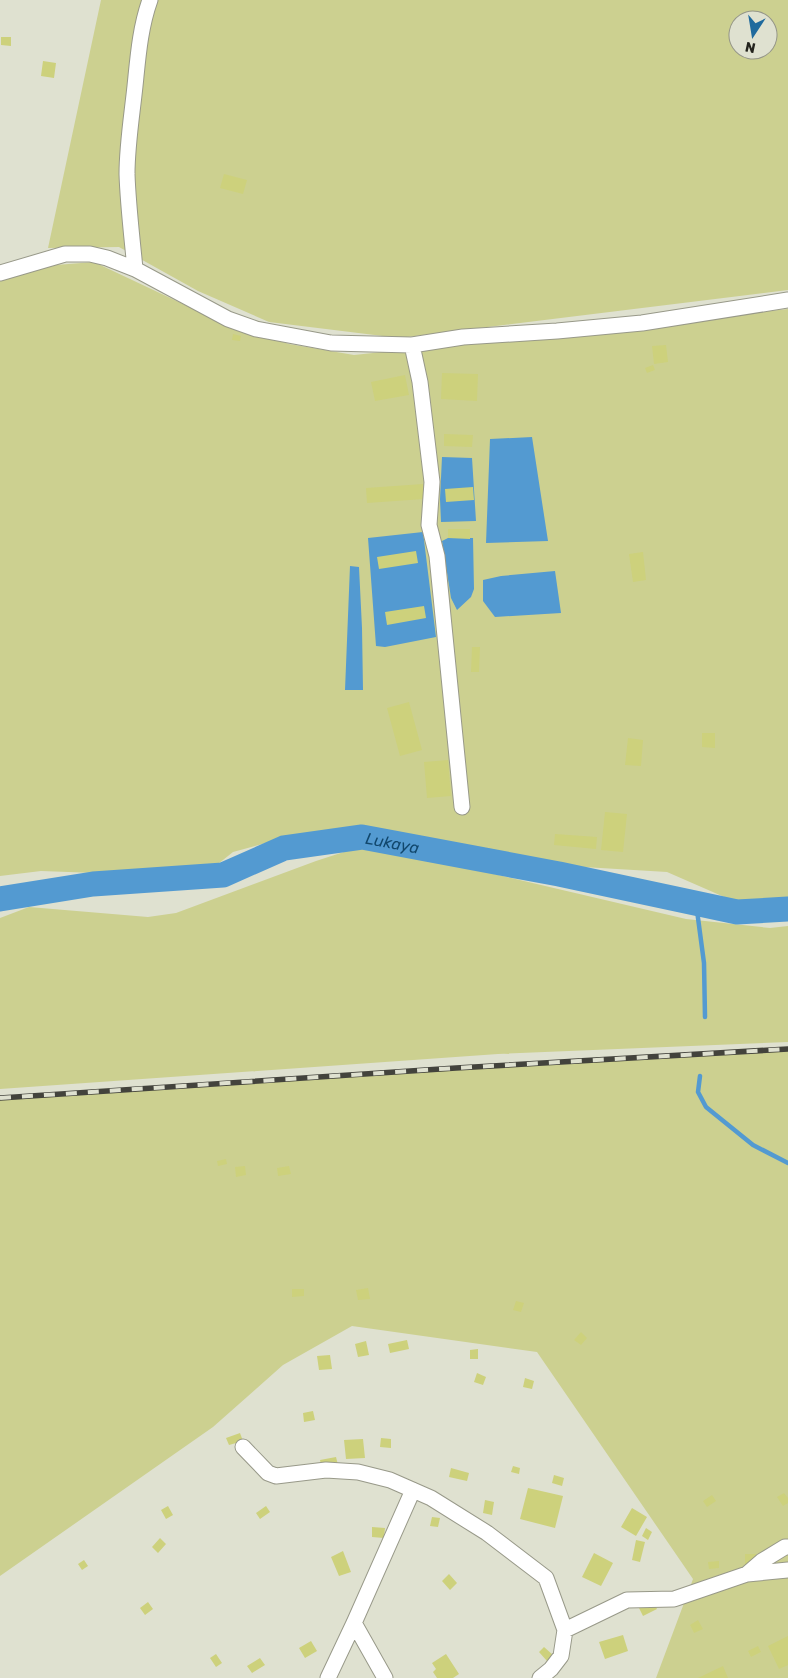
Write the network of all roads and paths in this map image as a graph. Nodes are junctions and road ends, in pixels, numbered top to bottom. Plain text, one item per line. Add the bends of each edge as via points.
1 (150, 0) edge
2 (135, 269) junction
3 (0, 273) edge
4 (788, 300) edge
5 (412, 345) junction
6 (462, 807) dead end
7 (243, 1447) dead end
8 (414, 1490) junction
9 (788, 1547) edge
10 (788, 1570) edge
11 (746, 1574) junction
12 (354, 1624) junction
13 (565, 1630) junction
14 (328, 1678) edge
15 (385, 1678) edge
16 (540, 1678) edge

1 - 2 street via 139,44 128,157 129,215
2 - 3 street via 90,254 64,254
2 - 5 street via 228,319 256,329 331,343
4 - 5 street via 642,323 463,337
5 - 6 street via 420,382 432,482 429,526 437,556
7 - 8 street via 276,1476 326,1470 358,1472
8 - 12 street
8 - 13 street via 487,1533 546,1578
9 - 11 street
10 - 11 street
11 - 13 street via 674,1599 627,1600
12 - 14 street
12 - 15 street
13 - 16 street via 561,1656

